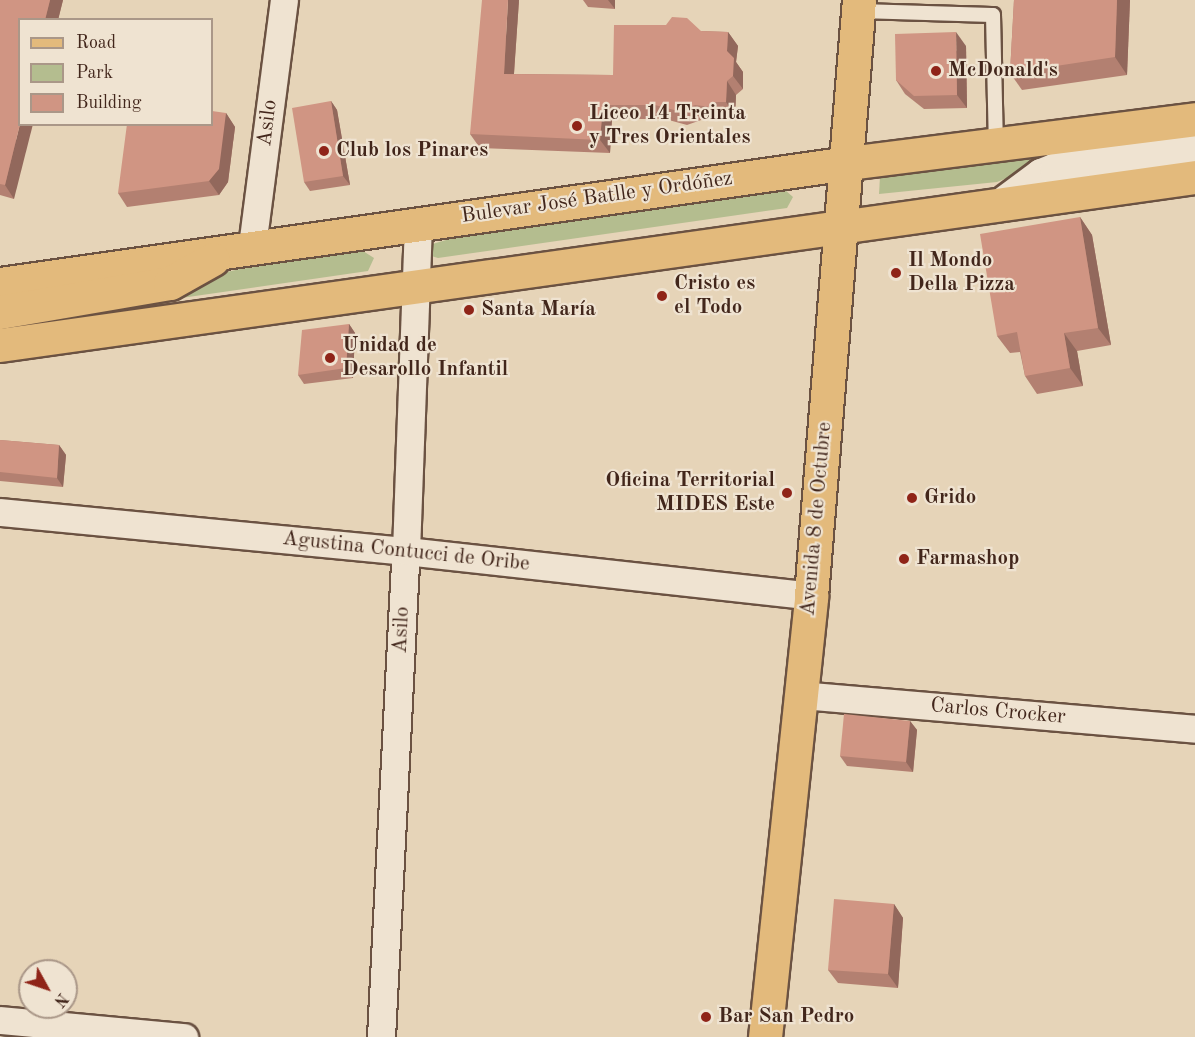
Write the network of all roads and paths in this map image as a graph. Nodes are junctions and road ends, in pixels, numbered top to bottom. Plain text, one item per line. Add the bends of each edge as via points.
1 (284, 0) edge
2 (859, 5) edge
3 (1195, 119) edge
4 (996, 142) junction
5 (1195, 149) edge
6 (848, 163) junction
7 (1195, 177) edge
8 (1006, 201) junction
9 (418, 223) junction
10 (841, 225) junction
11 (240, 248) junction
12 (0, 284) edge
13 (415, 284) junction
14 (0, 312) edge
15 (0, 345) edge
16 (0, 512) edge
17 (406, 551) junction
18 (811, 596) junction
19 (801, 695) junction
20 (1195, 729) edge
21 (0, 1020) edge
22 (184, 1037) edge
23 (381, 1037) edge
24 (765, 1037) edge

1 - 11 street, Asilo
2 - 4 lane via 993,15
2 - 6 main road, Avenida 8 de Octubre
3 - 4 main road, Bulevar José Batlle y Ordóñez
4 - 6 main road, Bulevar José Batlle y Ordóñez
5 - 8 street via 1056,169 1041,175
6 - 9 main road, Bulevar José Batlle y Ordóñez
6 - 10 main road, Avenida 8 de Octubre
7 - 8 main road
8 - 10 main road
9 - 11 main road, Bulevar José Batlle y Ordóñez
9 - 13 street, Asilo
10 - 13 main road
10 - 18 main road, Avenida 8 de Octubre
11 - 12 main road, Bulevar José Batlle y Ordóñez
11 - 14 main road via 170,283
13 - 15 main road
13 - 17 street, Asilo
16 - 17 street, Agustina Contucci de Oribe
17 - 18 street, Agustina Contucci de Oribe
17 - 23 street, Asilo
18 - 19 main road, Avenida 8 de Octubre
19 - 20 street, Carlos Crocker
19 - 24 main road, Avenida 8 de Octubre
21 - 22 street

